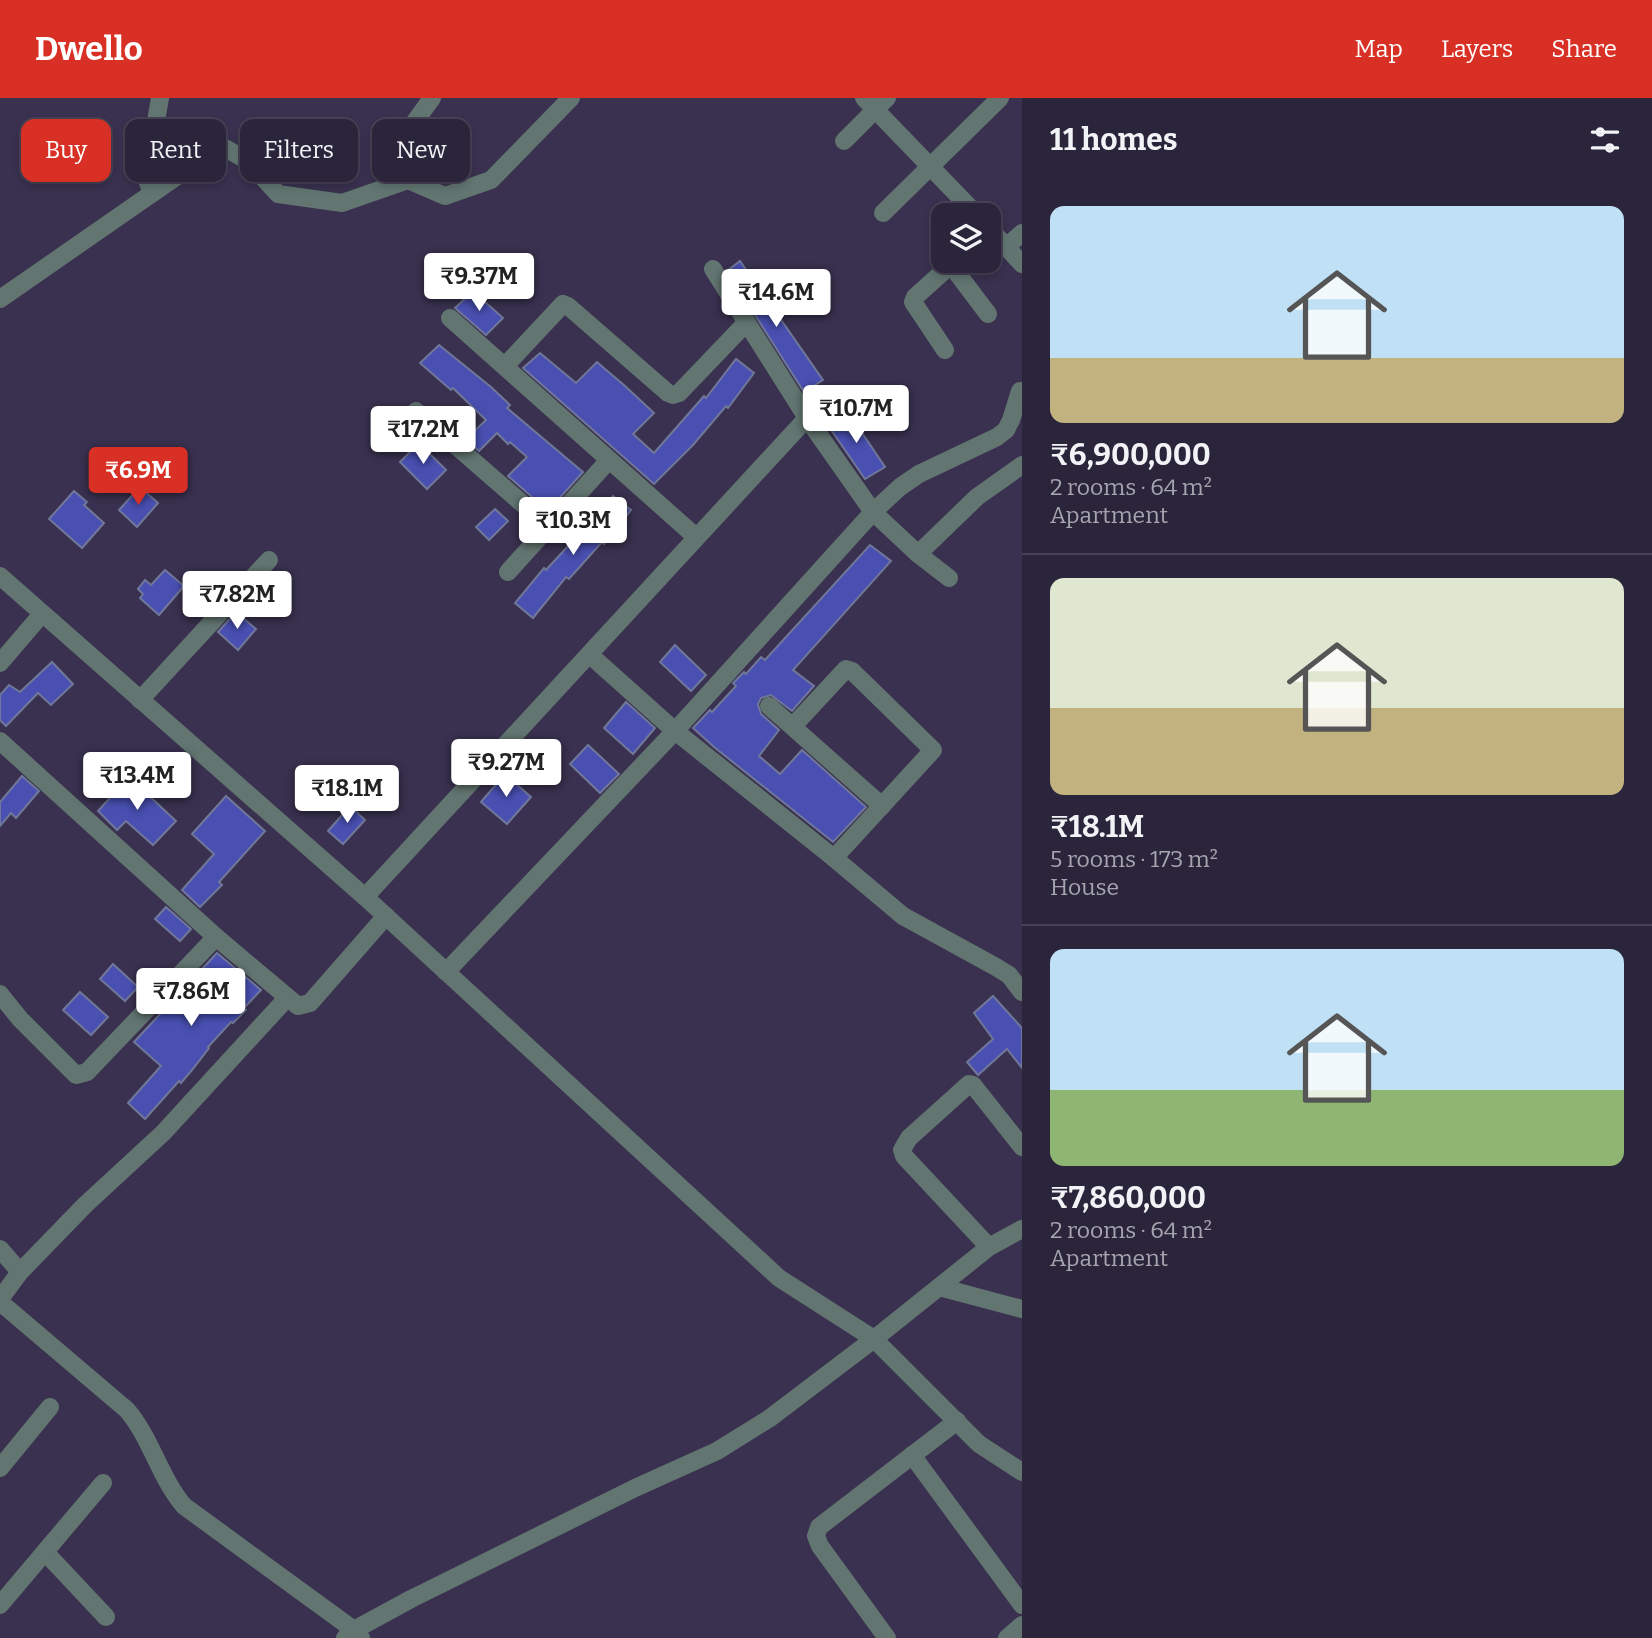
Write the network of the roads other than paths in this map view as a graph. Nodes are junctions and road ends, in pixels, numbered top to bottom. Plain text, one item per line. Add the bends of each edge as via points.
1 (160, 98) edge
2 (432, 98) edge
3 (571, 98) edge
4 (1000, 98) edge
5 (875, 102) edge
6 (417, 119) edge
7 (844, 141) dead end
8 (930, 165) junction
9 (402, 182) edge
10 (413, 182) edge
11 (152, 193) junction
12 (966, 203) edge
13 (883, 214) dead end
14 (1022, 233) edge
15 (1001, 242) edge
16 (1006, 247) junction
17 (1022, 264) edge
18 (713, 269) dead end
19 (942, 273) edge
20 (960, 273) edge
21 (0, 299) edge
22 (988, 314) dead end
23 (450, 318) dead end
24 (747, 322) junction
25 (945, 350) dead end
26 (505, 366) junction
27 (1020, 391) edge
28 (416, 411) dead end
29 (807, 418) junction
30 (609, 460) junction
31 (1022, 465) edge
32 (873, 512) junction
33 (548, 526) junction
34 (696, 537) junction
35 (918, 554) junction
36 (268, 560) dead end
37 (508, 572) dead end
38 (0, 576) edge
39 (949, 578) dead end
40 (41, 615) junction
41 (590, 656) junction
42 (0, 663) edge
43 (139, 700) junction
44 (769, 706) dead end
45 (793, 726) junction
46 (675, 731) junction
47 (0, 741) edge
48 (882, 806) junction
49 (834, 858) junction
50 (365, 897) junction
51 (386, 916) junction
52 (216, 937) junction
53 (446, 972) junction
54 (1022, 992) edge
55 (0, 994) edge
56 (287, 998) junction
57 (1022, 1147) edge
58 (1022, 1229) edge
59 (989, 1247) junction
60 (0, 1250) edge
61 (20, 1272) junction
62 (939, 1287) junction
63 (0, 1301) edge
64 (1022, 1310) edge
65 (874, 1339) junction
66 (50, 1407) dead end
67 (957, 1421) junction
68 (912, 1455) junction
69 (0, 1468) edge
70 (1022, 1472) edge
71 (103, 1483) dead end
72 (45, 1552) junction
73 (0, 1605) edge
74 (1022, 1605) edge
75 (106, 1617) dead end
76 (1022, 1625) edge
77 (354, 1635) edge
78 (887, 1638) edge
79 (1007, 1638) edge

1 - 11 street via 144,172
2 - 6 street
3 - 10 street via 491,180 445,196
4 - 8 street
5 - 7 street
5 - 8 street
8 - 12 street
8 - 13 street
9 - 11 street via 342,203 278,194 248,161 225,148
11 - 21 street
14 - 16 street
15 - 16 street
16 - 17 street
18 - 24 street
19 - 25 street via 913,302
20 - 22 street
23 - 26 street
24 - 26 street via 673,395 563,304
24 - 29 street
26 - 30 street
27 - 32 street via 1006,430 919,474
28 - 33 street
29 - 32 street
29 - 34 street
30 - 33 street
30 - 34 street
31 - 35 street via 976,497
32 - 35 street
32 - 46 street
33 - 37 street
34 - 41 street
35 - 39 street
36 - 43 street
38 - 40 street
40 - 42 street
40 - 43 street
41 - 46 street
41 - 50 street
43 - 50 street
44 - 45 street
45 - 48 street
45 - 48 street via 842,671 852,670 933,750
46 - 49 street
46 - 53 street
47 - 52 street
48 - 49 street
49 - 54 street via 903,916 1009,975
50 - 51 street
51 - 53 street
51 - 56 street via 310,1003 298,1006
52 - 55 street via 87,1072 76,1074
52 - 56 street
53 - 65 street via 779,1278
56 - 61 street via 163,1133
57 - 59 street via 969,1084 909,1138 902,1150
58 - 59 street
59 - 62 street
60 - 61 street
61 - 63 street
62 - 64 street
62 - 65 street
63 - 77 street via 127,1410 184,1506
65 - 67 street
65 - 77 street via 770,1419 717,1451 411,1598
66 - 69 street
67 - 68 street
67 - 70 street via 979,1444
68 - 74 street
68 - 78 street via 826,1520 816,1536
71 - 72 street
72 - 73 street
72 - 75 street
76 - 79 street

